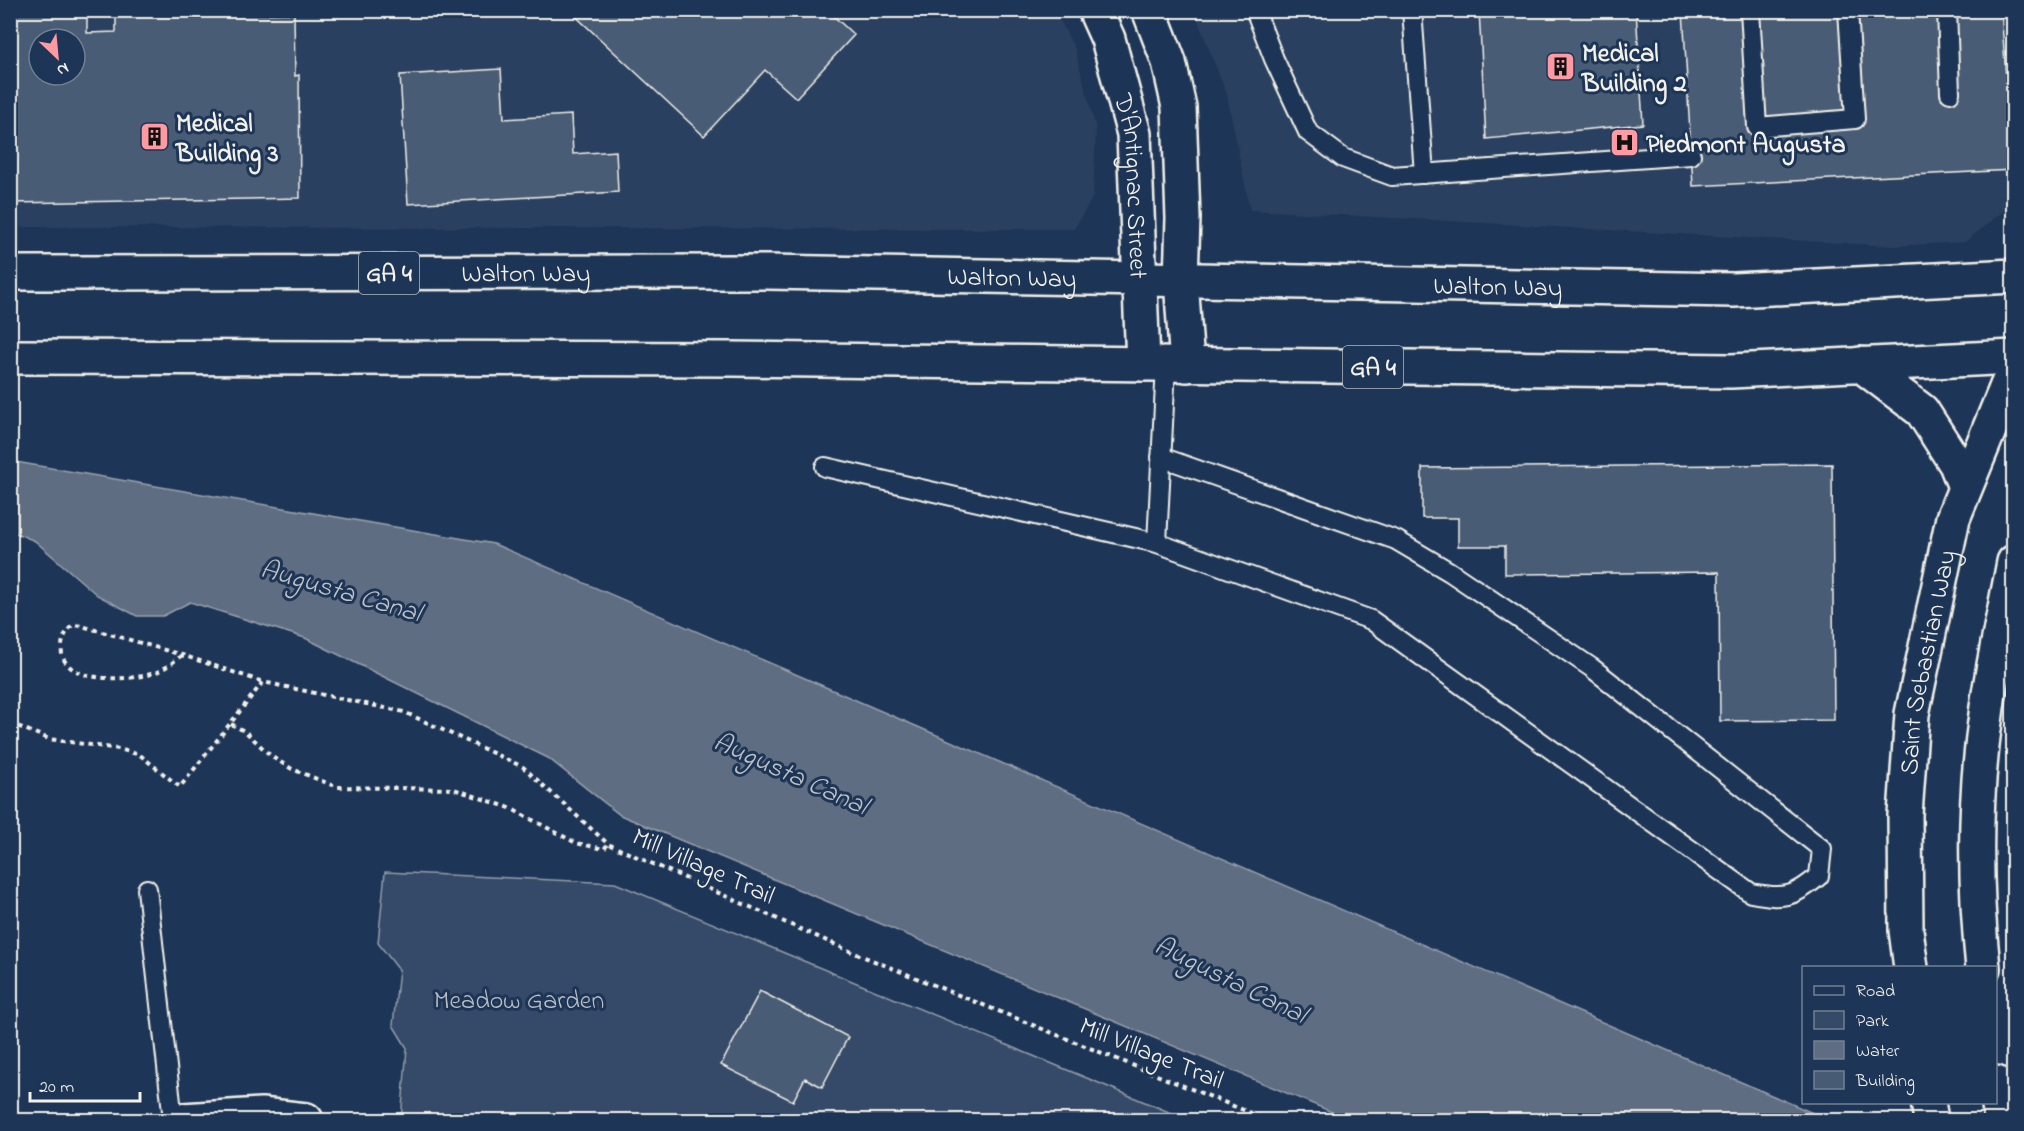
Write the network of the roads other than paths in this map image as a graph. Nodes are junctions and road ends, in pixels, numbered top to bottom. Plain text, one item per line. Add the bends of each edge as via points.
1 (1095, 10) edge
2 (1149, 10) edge
3 (1255, 10) edge
4 (1412, 10) edge
5 (1750, 10) edge
6 (1848, 10) edge
7 (1947, 10) edge
8 (1950, 93) dead end
9 (1691, 155) dead end
10 (1424, 174) junction
11 (10, 273) edge
12 (2013, 276) edge
13 (1140, 279) junction
14 (1181, 279) junction
15 (10, 357) edge
16 (2013, 357) edge
17 (1860, 364) junction
18 (1165, 365) junction
19 (2013, 369) edge
20 (1161, 457) junction
21 (825, 467) dead end
22 (1965, 487) junction
23 (1157, 543) junction
24 (2013, 562) edge
25 (147, 890) dead end
26 (1911, 966) edge
27 (1983, 966) edge
28 (1997, 1095) edge
29 (1928, 1104) edge
30 (172, 1120) edge
31 (183, 1120) edge
32 (306, 1120) edge
33 (1931, 1120) edge
34 (2001, 1120) edge

1 - 13 main road, D'Antignac Street via 1108,39 1134,134
2 - 14 main road, D'Antignac Street via 1169,63 1179,107
3 - 10 lane via 1308,132 1343,158 1392,176
4 - 10 lane
5 - 6 lane via 1757,127 1855,119
7 - 8 lane
9 - 10 lane
11 - 13 main road, Walton Way / GA 4 via 767,272
12 - 14 main road, Walton Way / GA 4 via 1734,290
13 - 14 main road, Walton Way / GA 4
13 - 18 main road, D'Antignac Street
14 - 18 main road, D'Antignac Street
15 - 18 main road, GA 4
16 - 17 main road, GA 4
17 - 18 main road, GA 4 via 1731,371
17 - 22 main road via 1922,411 1956,464
18 - 20 lane
19 - 22 main road, Saint Sebastian Way
20 - 23 lane
20 - 23 lane via 1396,540 1450,572 1592,668 1822,849 1819,876 1799,893 1778,898 1751,893 1371,621
21 - 23 lane
22 - 26 main road, Saint Sebastian Way via 1953,518 1912,714 1905,815 1906,930
24 - 27 main road via 1986,708 1977,812
25 - 30 lane
28 - 34 main road
29 - 33 main road
31 - 32 main road via 261,1115

